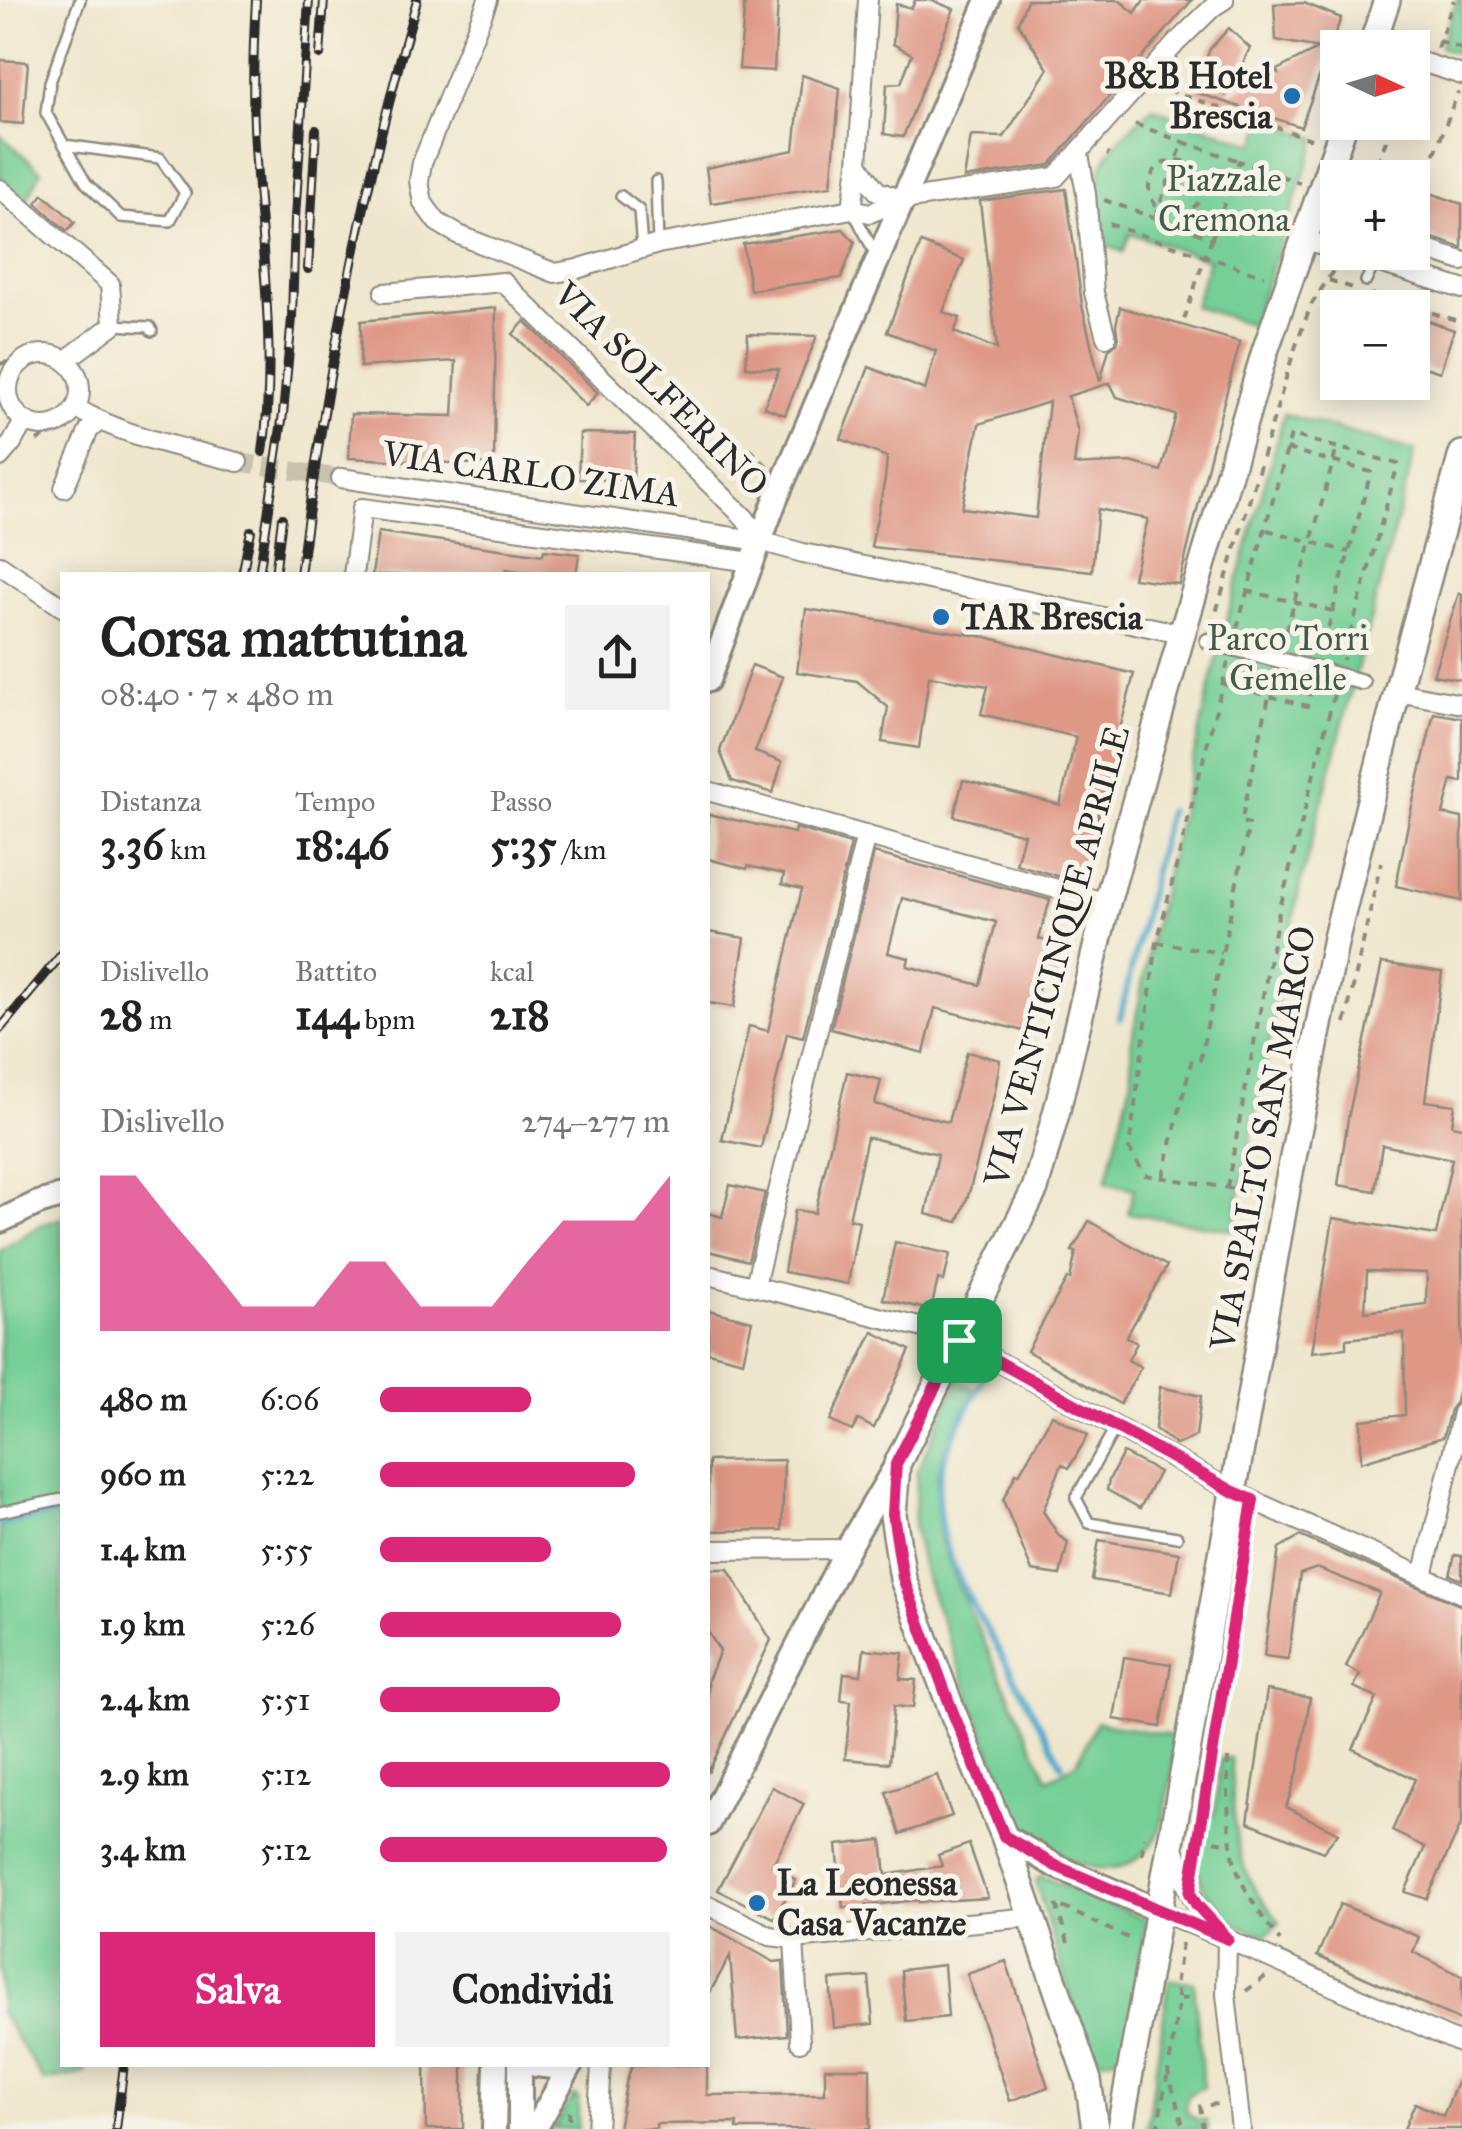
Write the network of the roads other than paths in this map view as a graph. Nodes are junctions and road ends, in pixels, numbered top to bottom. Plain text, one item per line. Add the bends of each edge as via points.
1 (80, 0) edge
2 (488, 0) edge
3 (868, 0) edge
4 (988, 0) edge
5 (1224, 0) edge
6 (1387, 0) edge
7 (1378, 30) edge
8 (1430, 67) edge
9 (1461, 81) edge
10 (1338, 140) edge
11 (64, 145) junction
12 (1079, 154) junction
13 (858, 164) junction
14 (656, 181) dead end
15 (0, 189) edge
16 (621, 196) dead end
17 (903, 200) junction
18 (852, 208) junction
19 (1312, 214) junction
20 (1320, 216) edge
21 (1303, 239) junction
22 (650, 246) junction
23 (1320, 248) edge
24 (1430, 251) edge
25 (878, 259) junction
26 (1462, 261) edge
27 (1371, 270) edge
28 (1401, 270) edge
29 (1366, 281) dead end
30 (1462, 289) edge
31 (384, 293) dead end
32 (112, 325) junction
33 (152, 331) dead end
34 (1106, 337) dead end
35 (60, 354) junction
36 (4, 391) edge
37 (76, 408) junction
38 (24, 421) junction
39 (98, 422) junction
40 (1462, 454) edge
41 (0, 458) edge
42 (238, 462) tunnel mouth
43 (341, 478) tunnel mouth
44 (64, 488) dead end
45 (756, 552) junction
46 (0, 565) edge
47 (353, 572) edge
48 (60, 606) edge
49 (1182, 634) junction
50 (1208, 640) road end
51 (710, 675) edge
52 (1362, 682) dead end
53 (1397, 692) junction
54 (1462, 704) edge
55 (710, 792) edge
56 (866, 835) junction
57 (1107, 903) junction
58 (60, 1197) edge
59 (0, 1221) edge
60 (710, 1275) edge
61 (755, 1286) junction
62 (959, 1340) junction
63 (1461, 1423) edge
64 (1116, 1426) junction
65 (896, 1464) junction
66 (1232, 1491) junction
67 (60, 1499) edge
68 (0, 1512) edge
69 (1177, 1537) dead end
70 (847, 1549) junction
71 (710, 1550) edge
72 (1423, 1576) junction
73 (1462, 1594) edge
74 (710, 1820) edge
75 (1004, 1836) junction
76 (1172, 1843) junction
77 (710, 1906) edge
78 (1159, 1911) junction
79 (1032, 1917) junction
80 (1228, 1939) junction
81 (794, 1940) junction
82 (800, 2042) dead end
83 (1462, 2044) edge
84 (1133, 2064) junction
85 (1082, 2066) junction
86 (496, 2067) edge
87 (520, 2067) edge
88 (570, 2067) edge
89 (601, 2067) edge
90 (494, 2129) edge
91 (520, 2129) edge
92 (535, 2129) edge
93 (597, 2129) edge
94 (1096, 2129) edge
95 (1120, 2129) edge
96 (1241, 2129) edge

1 - 11 lane via 50,82 46,114
2 - 22 street, VIA SOLFERINO via 422,163 424,204 459,235 556,273
3 - 13 street
4 - 17 street, VIA SOLFERINO
5 - 12 street via 1177,42
6 - 7 main road
8 - 9 street
10 - 19 main road, VIA VENTICINQUE APRILE
11 - 11 lane via 86,183 121,217 170,221 186,193 160,158
12 - 17 street via 1056,177
12 - 34 street via 1094,293
13 - 17 street via 877,191
13 - 18 street
14 - 22 lane
15 - 32 street via 110,284
16 - 22 lane via 639,210
17 - 18 street, VIA SOLFERINO via 870,212
17 - 25 street, VIA SOLFERINO
18 - 22 street, VIA SOLFERINO
18 - 25 lane
19 - 20 street
19 - 21 main road, VIA VENTICINQUE APRILE
21 - 23 street
21 - 49 main road, VIA VENTICINQUE APRILE
24 - 26 street
25 - 45 street, VIA SOLFERINO
27 - 29 lane
28 - 30 street
31 - 45 street, VIA SOLFERINO via 504,282 744,518
32 - 33 lane
32 - 35 street
35 - 36 street via 22,360
35 - 37 street via 80,382
36 - 38 street
37 - 38 street via 47,426
37 - 39 street
38 - 41 street
39 - 42 street
39 - 44 street
40 - 53 main road, VIA SPALTO SAN MARCO
43 - 45 street, VIA CARLO ZIMA
45 - 47 street, VIA CARLO ZIMA via 362,508
45 - 49 street, VIA CARLO ZIMA via 802,553
45 - 51 street
46 - 48 street
49 - 57 main road, VIA VENTICINQUE APRILE
50 - 52 street
53 - 54 street
53 - 66 main road, VIA SPALTO SAN MARCO via 1336,938
55 - 56 street
56 - 57 street
56 - 61 street
57 - 62 main road, VIA VENTICINQUE APRILE via 1034,1189
58 - 59 street
60 - 61 street
61 - 62 street
62 - 64 street
62 - 65 main road, VIA VENTICINQUE APRILE
63 - 72 street
64 - 66 street
64 - 69 lane via 1076,1498 1088,1523
65 - 70 street
65 - 75 main road, VIA VENTICINQUE APRILE via 893,1514 903,1578
66 - 72 street
66 - 76 main road, VIA SPALTO SAN MARCO
67 - 68 lane
70 - 71 street
70 - 74 street
72 - 73 street
75 - 78 street, VIA SPALTO SAN MARCO
75 - 79 main road, VIA VENTICINQUE APRILE
76 - 78 main road, VIA SPALTO SAN MARCO
76 - 80 street, VIA SPALTO SAN MARCO via 1196,1904
77 - 81 street via 770,1936
78 - 80 street, VIA SPALTO SAN MARCO
78 - 84 main road, VIA SPALTO SAN MARCO
79 - 81 street
79 - 85 main road, VIA VENTICINQUE APRILE
80 - 83 street, VIA SPALTO SAN MARCO
80 - 96 street via 1226,1994
81 - 82 street
84 - 85 main road via 1110,2073
84 - 95 main road, VIA SPALTO SAN MARCO
85 - 94 main road, VIA VENTICINQUE APRILE
86 - 90 street
87 - 91 street
88 - 92 street
89 - 93 street

